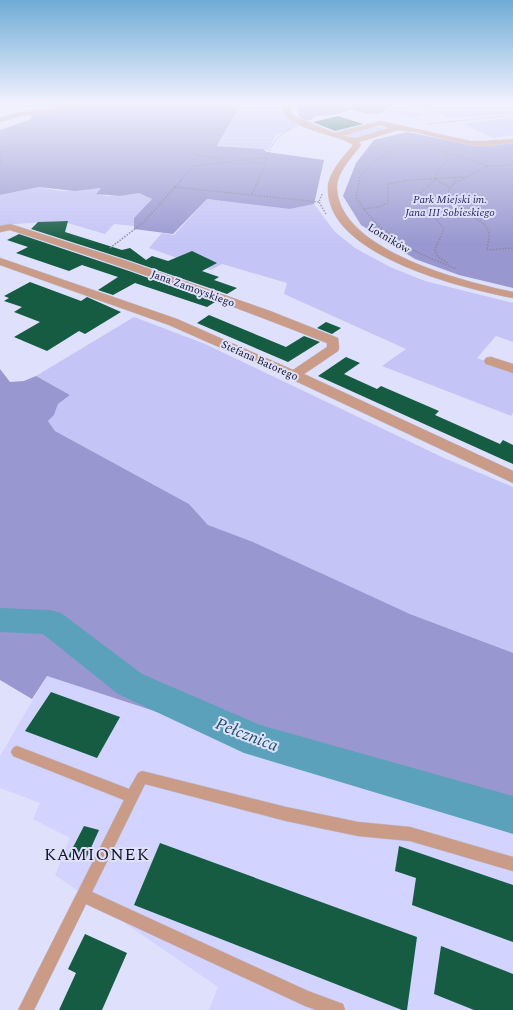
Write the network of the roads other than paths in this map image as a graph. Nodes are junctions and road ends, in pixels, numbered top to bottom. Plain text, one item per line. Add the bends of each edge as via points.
1 (353, 150) edge
2 (0, 229) edge
3 (0, 261) edge
4 (513, 295) edge
5 (492, 361) dead end
6 (513, 369) edge
7 (294, 375) junction
8 (513, 478) edge
9 (17, 752) dead end
10 (132, 797) junction
11 (513, 864) edge
12 (83, 895) junction
13 (26, 1010) edge
14 (337, 1010) edge

1 - 4 street, Lotników via 339,171 332,190 333,203 350,227 371,245 417,268 457,283
2 - 7 street, Jana Zamoyskiego via 10,228 97,255 247,307 333,342 333,348
3 - 7 street, Stefana Batorego via 173,322
5 - 6 street
7 - 8 street, Stefana Batorego
9 - 10 lane
10 - 11 lane via 142,777 286,814 358,829 410,834
10 - 12 lane
12 - 13 lane
12 - 14 lane via 305,998

